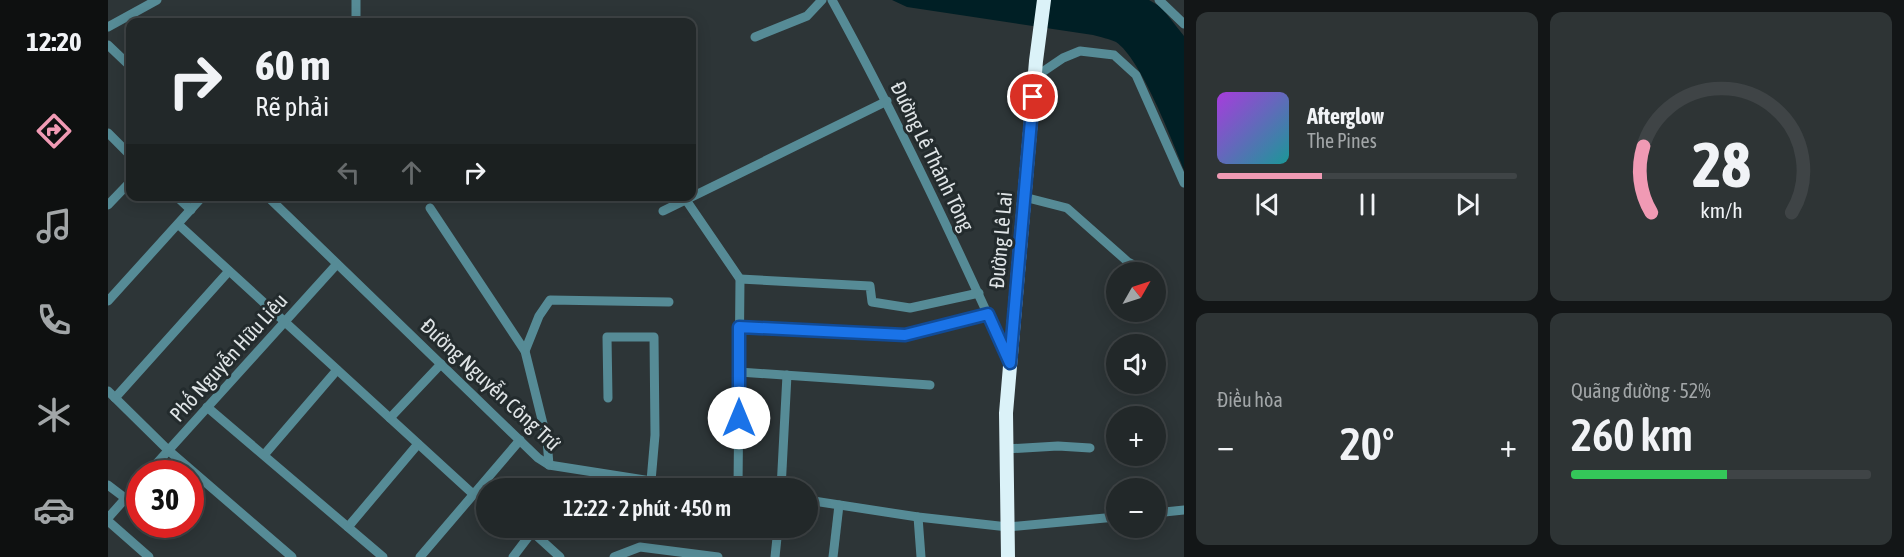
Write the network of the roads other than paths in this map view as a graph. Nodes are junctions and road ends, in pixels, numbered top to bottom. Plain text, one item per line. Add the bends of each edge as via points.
1 (157, 0) edge
2 (356, 0) edge
3 (822, 0) edge
4 (832, 0) edge
5 (1044, 0) edge
6 (1159, 0) edge
7 (1182, 17) edge
8 (356, 18) edge
9 (108, 27) edge
10 (755, 37) dead end
11 (108, 45) edge
12 (126, 62) edge
13 (1035, 76) junction
14 (887, 101) junction
15 (108, 133) edge
16 (126, 151) edge
17 (1184, 183) edge
18 (126, 186) edge
19 (696, 195) edge
20 (1024, 197) junction
21 (181, 201) edge
22 (199, 201) edge
23 (272, 201) edge
24 (684, 201) edge
25 (687, 201) edge
26 (108, 205) edge
27 (430, 208) dead end
28 (191, 210) junction
29 (663, 211) dead end
30 (178, 225) junction
31 (1128, 262) edge
32 (337, 264) junction
33 (229, 271) junction
34 (740, 279) junction
35 (979, 293) junction
36 (108, 301) edge
37 (669, 302) dead end
38 (988, 314) junction
39 (284, 321) junction
40 (739, 327) junction
41 (525, 351) junction
42 (1010, 363) junction
43 (441, 364) junction
44 (337, 370) junction
45 (739, 372) junction
46 (787, 375) junction
47 (930, 385) dead end
48 (112, 395) edge
49 (608, 398) dead end
50 (207, 407) junction
51 (390, 418) junction
52 (520, 440) junction
53 (418, 444) junction
54 (1090, 448) dead end
55 (1006, 449) junction
56 (168, 450) junction
57 (264, 454) junction
58 (159, 460) edge
59 (549, 465) junction
60 (491, 478) edge
61 (632, 478) edge
62 (651, 478) edge
63 (740, 478) edge
64 (782, 478) edge
65 (108, 485) edge
66 (476, 492) edge
67 (473, 494) junction
68 (125, 498) joint
69 (818, 502) edge
70 (839, 505) junction
71 (1184, 510) edge
72 (1166, 512) edge
73 (918, 517) junction
74 (1106, 518) edge
75 (108, 520) edge
76 (348, 526) junction
77 (1008, 527) junction
78 (525, 538) edge
79 (539, 538) edge
80 (777, 538) edge
81 (149, 557) edge
82 (292, 557) edge
83 (384, 557) edge
84 (420, 557) edge
85 (513, 557) edge
86 (560, 557) edge
87 (615, 557) edge
88 (718, 557) edge
89 (775, 557) edge
90 (833, 557) edge
91 (921, 557) edge
92 (1008, 557) edge

1 - 9 street
2 - 8 street
3 - 10 street via 807,16
4 - 14 street, Đường Lê Thánh Tông
5 - 13 highway, Đường Lê Lai
6 - 7 street
11 - 12 street
13 - 17 street via 1080,51 1114,55 1136,75
13 - 20 highway, Đường Lê Lai
14 - 19 street
14 - 35 street, Đường Lê Thánh Tông
15 - 16 street
18 - 26 street
20 - 31 street via 1067,208
20 - 42 highway, Đường Lê Lai
21 - 28 street
22 - 28 street
23 - 32 street, Đường Nguyễn Công Trứ
24 - 29 street
25 - 34 street
27 - 41 street
28 - 30 street
30 - 33 street
30 - 36 street
32 - 39 street, Phố Nguyễn Hữu Liêu
32 - 43 street, Đường Nguyễn Công Trứ
33 - 39 street
33 - 48 street
34 - 35 street via 870,286 872,302 910,308
34 - 40 street
35 - 38 street, Đường Lê Thánh Tông
37 - 41 street via 550,300
38 - 40 street via 905,335
38 - 42 street, Đường Lê Thánh Tông
39 - 44 street
39 - 50 street, Phố Nguyễn Hữu Liêu
40 - 45 street
41 - 59 street via 547,440
42 - 55 highway, Đường Lê Lai
43 - 51 street
43 - 52 street, Đường Nguyễn Công Trứ
44 - 51 street
44 - 57 street
45 - 46 street
45 - 63 street
46 - 47 street
46 - 64 street
48 - 56 street
49 - 62 street via 607,337 654,337
50 - 56 street, Phố Nguyễn Hữu Liêu
50 - 57 street
51 - 53 street
52 - 59 street, Đường Nguyễn Công Trứ
52 - 60 street
53 - 67 street
53 - 76 street
54 - 55 street
55 - 77 highway, Đường Lê Lai
56 - 58 street, Phố Nguyễn Hữu Liêu
56 - 82 street
57 - 76 street
59 - 61 street, Đường Nguyễn Công Trứ
65 - 68 street
66 - 67 street
67 - 84 street
68 - 75 street
69 - 70 street
70 - 73 street
70 - 90 street
71 - 72 street
73 - 77 street
73 - 91 street
74 - 77 street
75 - 81 street
76 - 83 street
77 - 92 highway, Đường Lê Lai
78 - 85 street
79 - 86 street
80 - 89 street
87 - 88 street via 640,547

